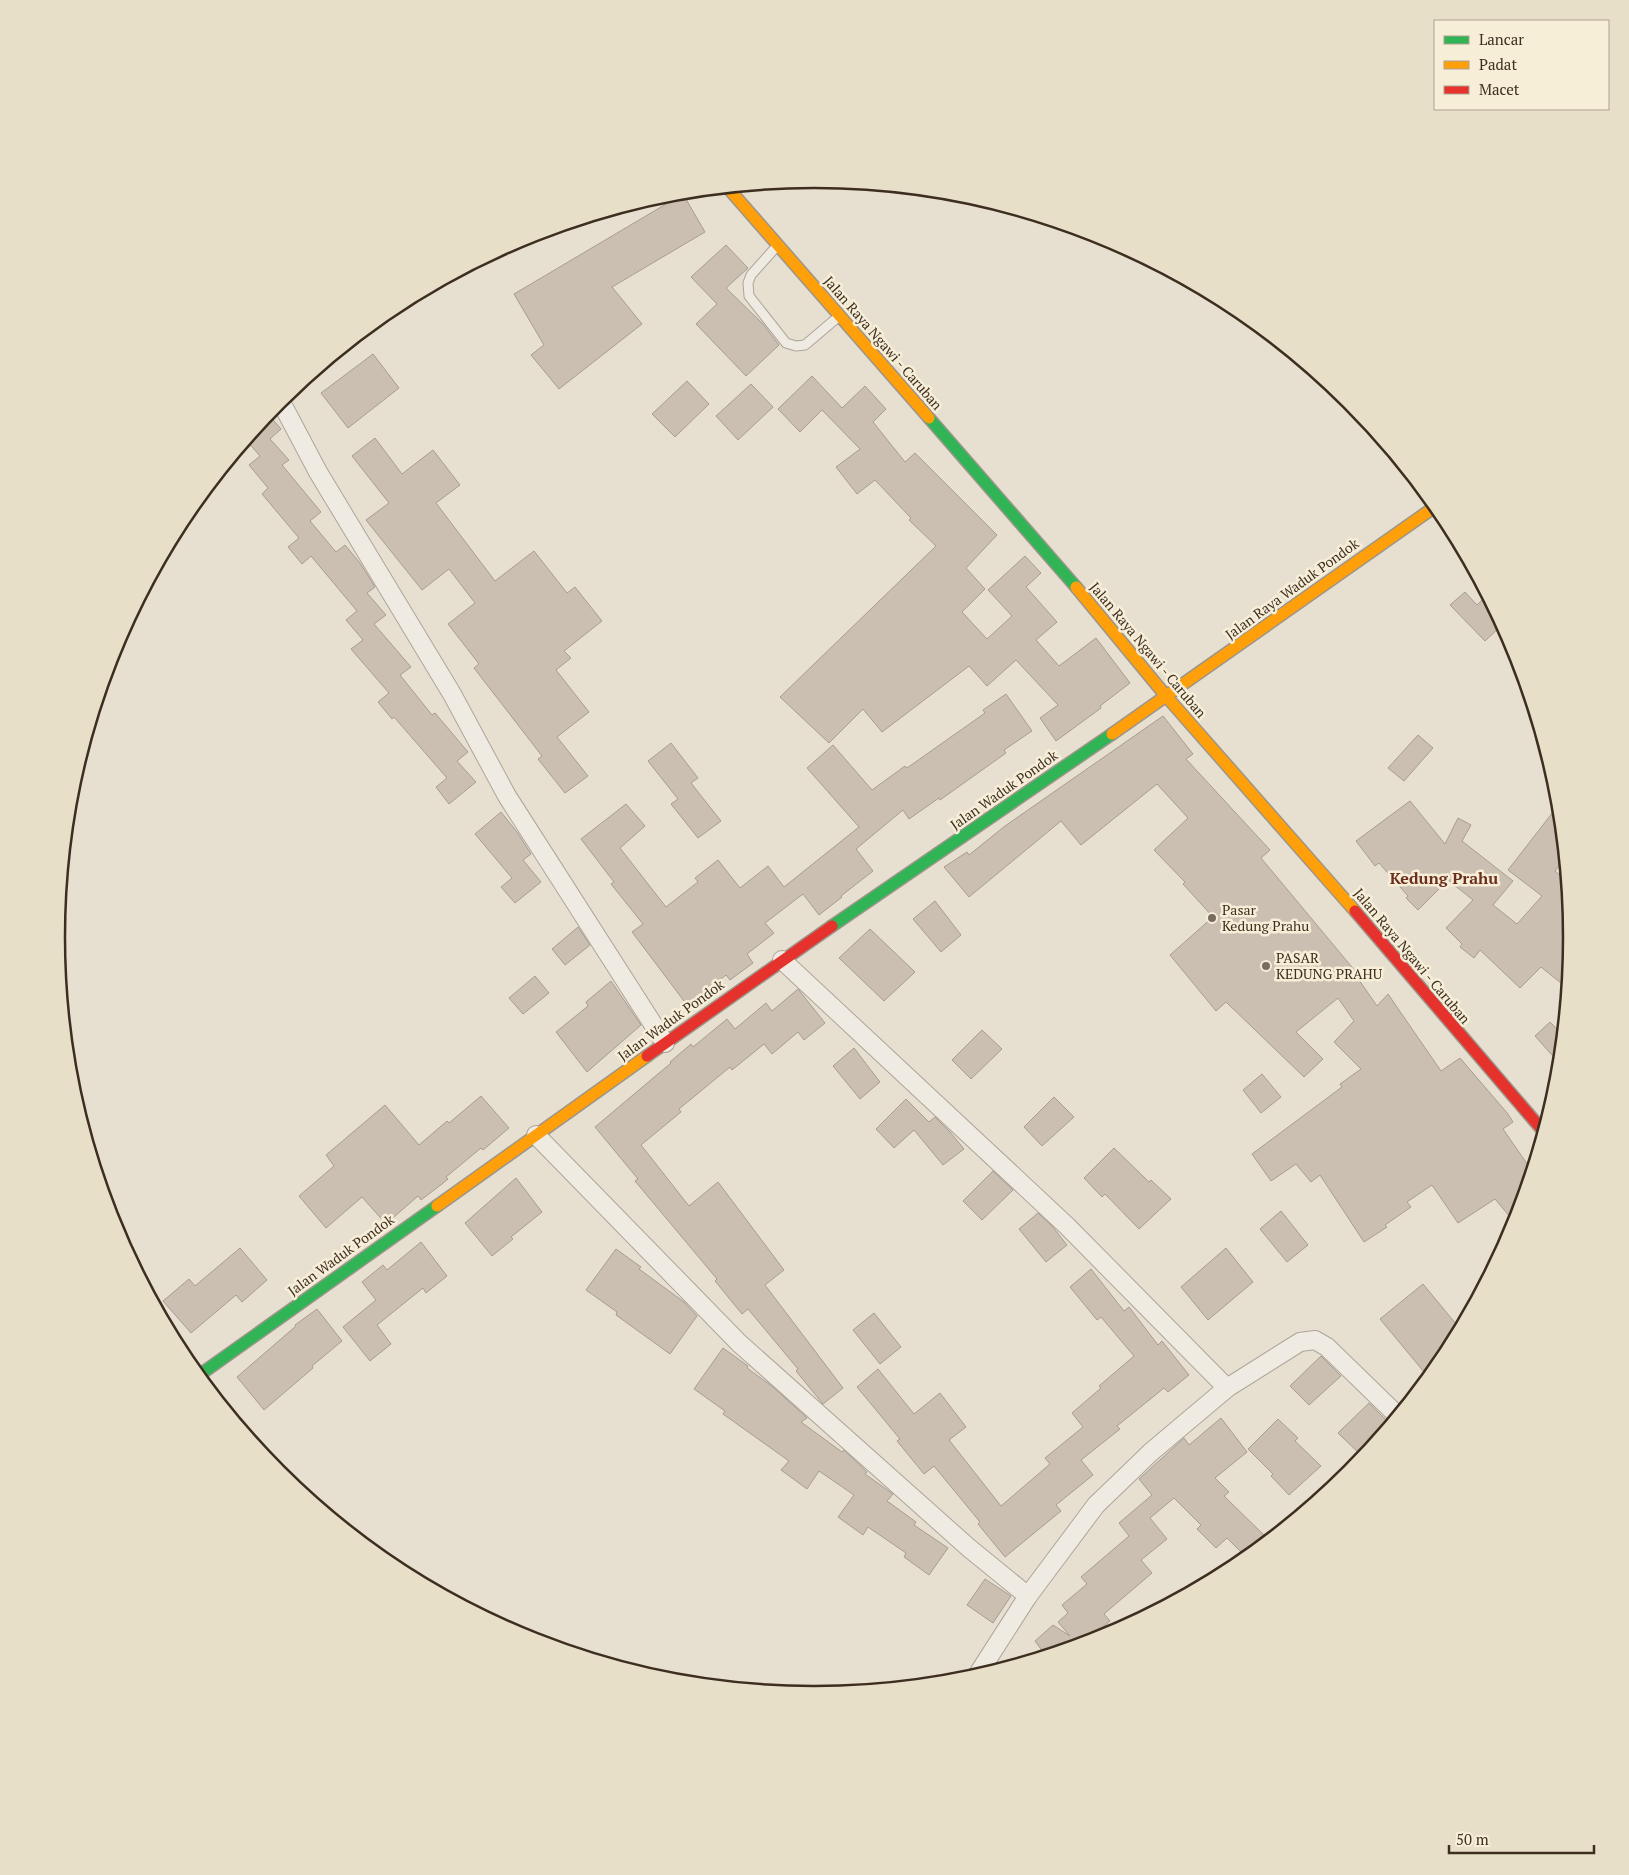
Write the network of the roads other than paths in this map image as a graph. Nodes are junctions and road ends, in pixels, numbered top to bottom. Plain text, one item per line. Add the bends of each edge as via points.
1 (732, 193) edge
2 (778, 245) junction
3 (840, 316) junction
4 (284, 409) edge
5 (1430, 510) edge
6 (1166, 696) junction
7 (782, 960) junction
8 (665, 1043) junction
9 (1539, 1126) edge
10 (536, 1135) junction
11 (204, 1372) edge
12 (1227, 1388) junction
13 (1394, 1412) edge
14 (1028, 1596) junction
15 (982, 1668) edge

1 - 2 main road, Jalan Raya Ngawi - Caruban
2 - 3 main road, Jalan Raya Ngawi - Caruban
2 - 3 lane via 750,275 749,296 786,343 805,345
3 - 6 main road, Jalan Raya Ngawi - Caruban via 1064,572
4 - 8 street via 318,472 452,694 507,796
5 - 6 main road, Jalan Raya Waduk Pondok
6 - 7 main road, Jalan Waduk Pondok
6 - 9 main road, Jalan Raya Ngawi - Caruban
7 - 8 main road, Jalan Waduk Pondok
7 - 12 street via 1067,1226
8 - 10 main road, Jalan Waduk Pondok
10 - 11 main road, Jalan Waduk Pondok
10 - 14 street via 739,1343 969,1548
12 - 13 street via 1300,1342 1315,1340 1327,1347
12 - 14 street via 1151,1452 1096,1505
14 - 15 street

